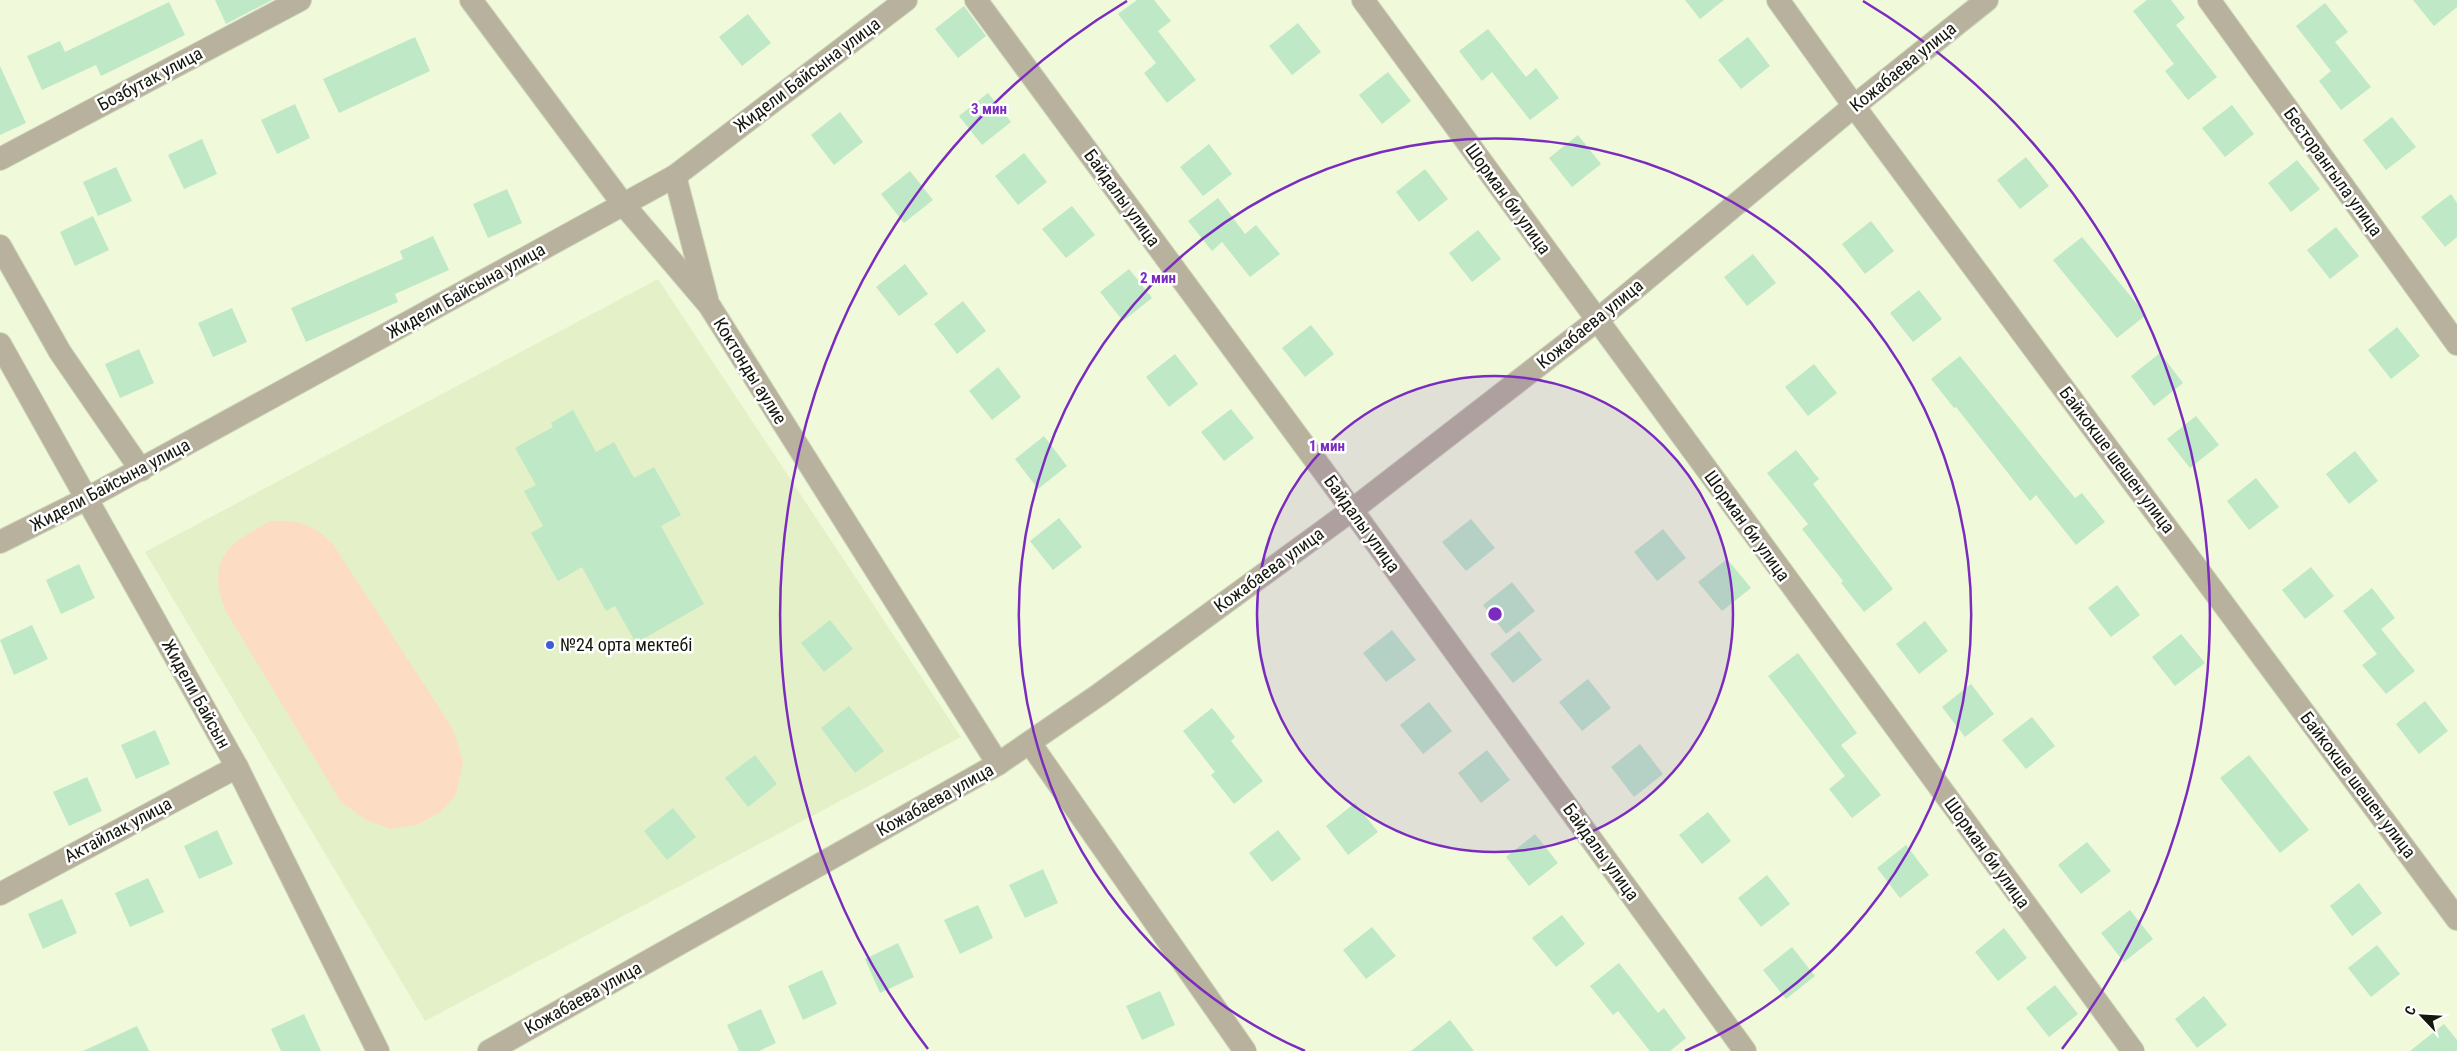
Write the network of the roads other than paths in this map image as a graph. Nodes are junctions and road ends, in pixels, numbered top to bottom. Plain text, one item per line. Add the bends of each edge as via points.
1 (300, 0) edge
2 (471, 0) edge
3 (906, 0) edge
4 (976, 0) edge
5 (1363, 0) edge
6 (1778, 0) edge
7 (1987, 0) edge
8 (2208, 0) edge
9 (1854, 106) junction
10 (0, 159) edge
11 (674, 176) junction
12 (623, 204) junction
13 (0, 246) edge
14 (709, 305) junction
15 (1596, 320) junction
16 (0, 344) edge
17 (2457, 344) edge
18 (141, 470) junction
19 (86, 499) junction
20 (1352, 510) junction
21 (0, 542) edge
22 (1030, 743) junction
23 (998, 764) junction
24 (236, 766) junction
25 (0, 894) edge
26 (2457, 919) edge
27 (378, 1051) edge
28 (489, 1051) edge
29 (1244, 1051) edge
30 (1746, 1051) edge
31 (2133, 1051) edge

1 - 10 street, Бозбутак улица
2 - 12 street, Коктонды аулие
3 - 11 street, Жидели Байсына улица
4 - 20 street, Байдалы улица
5 - 15 street, Шорман би улица
6 - 9 street, Байкокше шешен улица
7 - 9 street, Кожабаева улица
8 - 17 street, Бесторангыла улица
9 - 15 street, Кожабаева улица
9 - 26 street, Байкокше шешен улица
11 - 12 street, Жидели Байсына улица
11 - 14 street
12 - 14 street, Коктонды аулие
12 - 18 street, Жидели Байсына улица
13 - 18 street via 60,352
14 - 23 street, Коктонды аулие
15 - 20 street, Кожабаева улица
15 - 31 street, Шорман би улица
16 - 19 street, Жидели Байсын
18 - 19 street, Жидели Байсына улица
19 - 21 street, Жидели Байсына улица
19 - 24 street, Жидели Байсын
20 - 22 street, Кожабаева улица
20 - 30 street, Байдалы улица
22 - 23 street, Кожабаева улица
22 - 29 street
23 - 28 street, Кожабаева улица
24 - 25 street, Актайлак улица
24 - 27 street, Жидели Байсын

